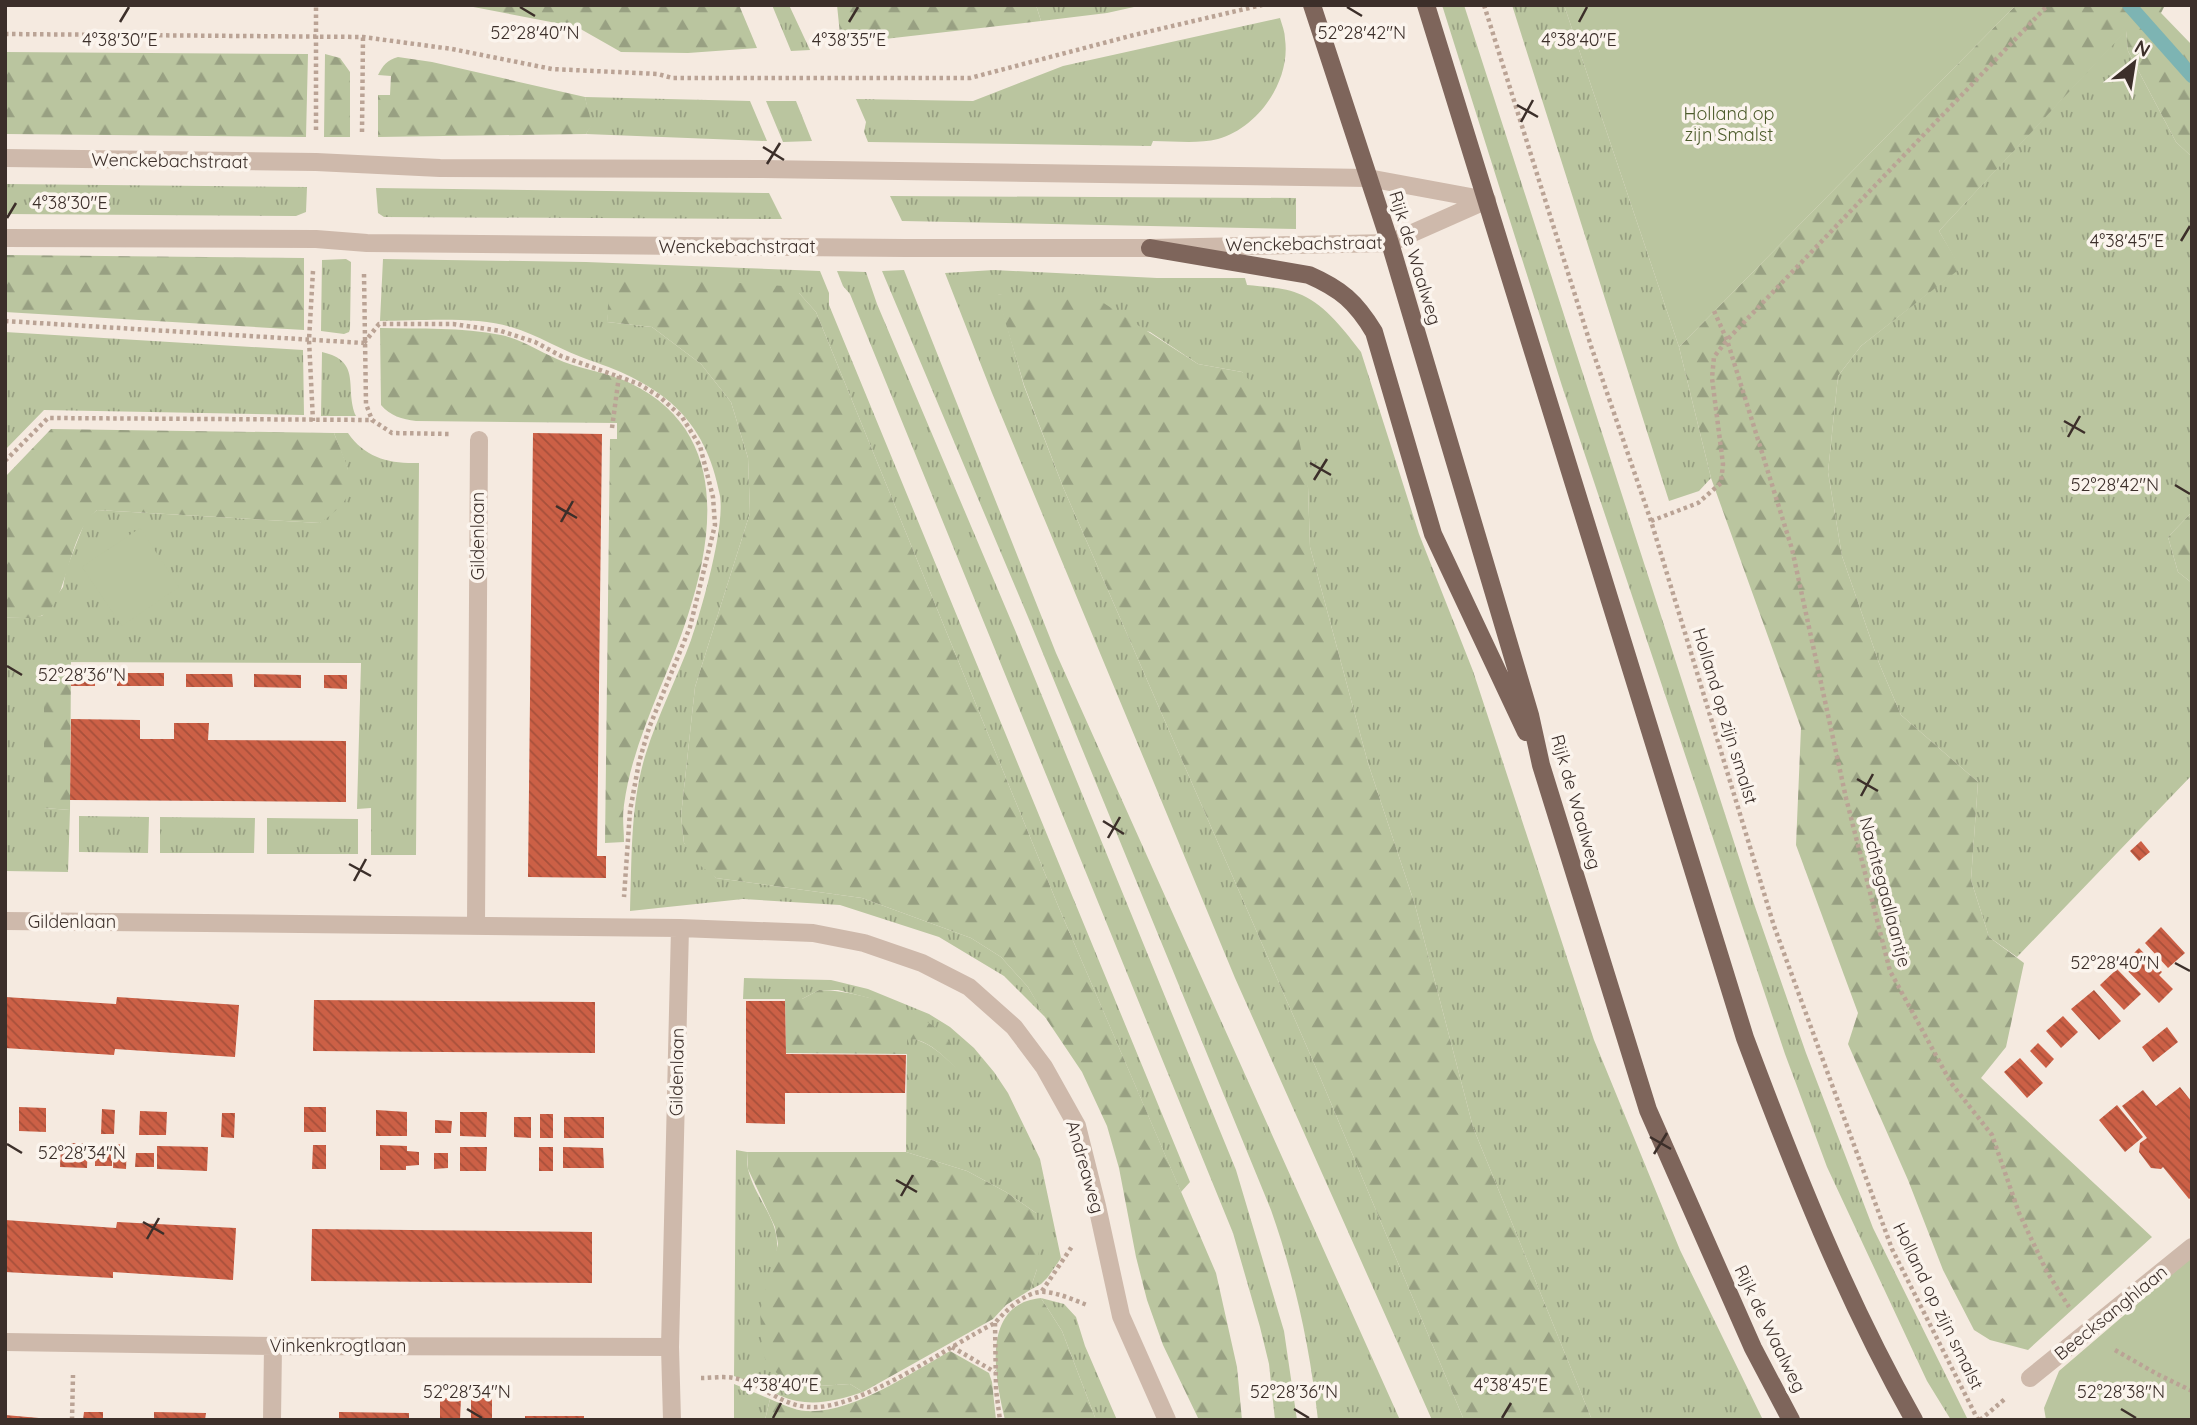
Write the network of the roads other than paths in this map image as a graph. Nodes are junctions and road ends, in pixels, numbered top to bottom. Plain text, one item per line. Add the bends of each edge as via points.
1 (1312, 5) edge
2 (1426, 5) edge
3 (5, 158) edge
4 (1368, 178) junction
5 (1487, 200) junction
6 (5, 238) edge
7 (1390, 243) junction
8 (1150, 248) junction
9 (478, 440) road end
10 (1541, 765) junction
11 (5, 921) edge
12 (476, 925) junction
13 (680, 928) junction
14 (2192, 1247) edge
15 (5, 1342) edge
16 (273, 1346) junction
17 (670, 1347) junction
18 (2030, 1378) dead end
19 (272, 1420) edge
20 (672, 1420) edge
21 (1167, 1420) edge
22 (1791, 1420) edge
23 (1914, 1420) edge

1 - 4 main road, Rijk de Waalweg
2 - 5 main road
3 - 4 street, Wenckebachstraat via 440,168
4 - 5 street, Wenckebachstraat
4 - 7 main road, Rijk de Waalweg
5 - 7 street, Wenckebachstraat
5 - 23 main road via 1745,1038 1806,1199
6 - 8 street, Wenckebachstraat
7 - 8 street, Wenckebachstraat
7 - 10 main road, Rijk de Waalweg
8 - 10 main road via 1309,275 1349,297 1364,315 1374,332 1433,534
9 - 12 street, Gildenlaan
10 - 22 main road, Rijk de Waalweg via 1648,1110 1753,1348
11 - 12 street, Gildenlaan
12 - 13 street, Gildenlaan
13 - 17 street, Gildenlaan
13 - 21 street, Andreaweg via 813,933 864,943 922,963 969,987 1014,1027 1044,1067 1077,1126 1121,1316
14 - 18 street, Beecksanghlaan
15 - 16 street, Vinkenkrogtlaan
16 - 17 street, Vinkenkrogtlaan
16 - 19 street
17 - 20 street, Gildenlaan

